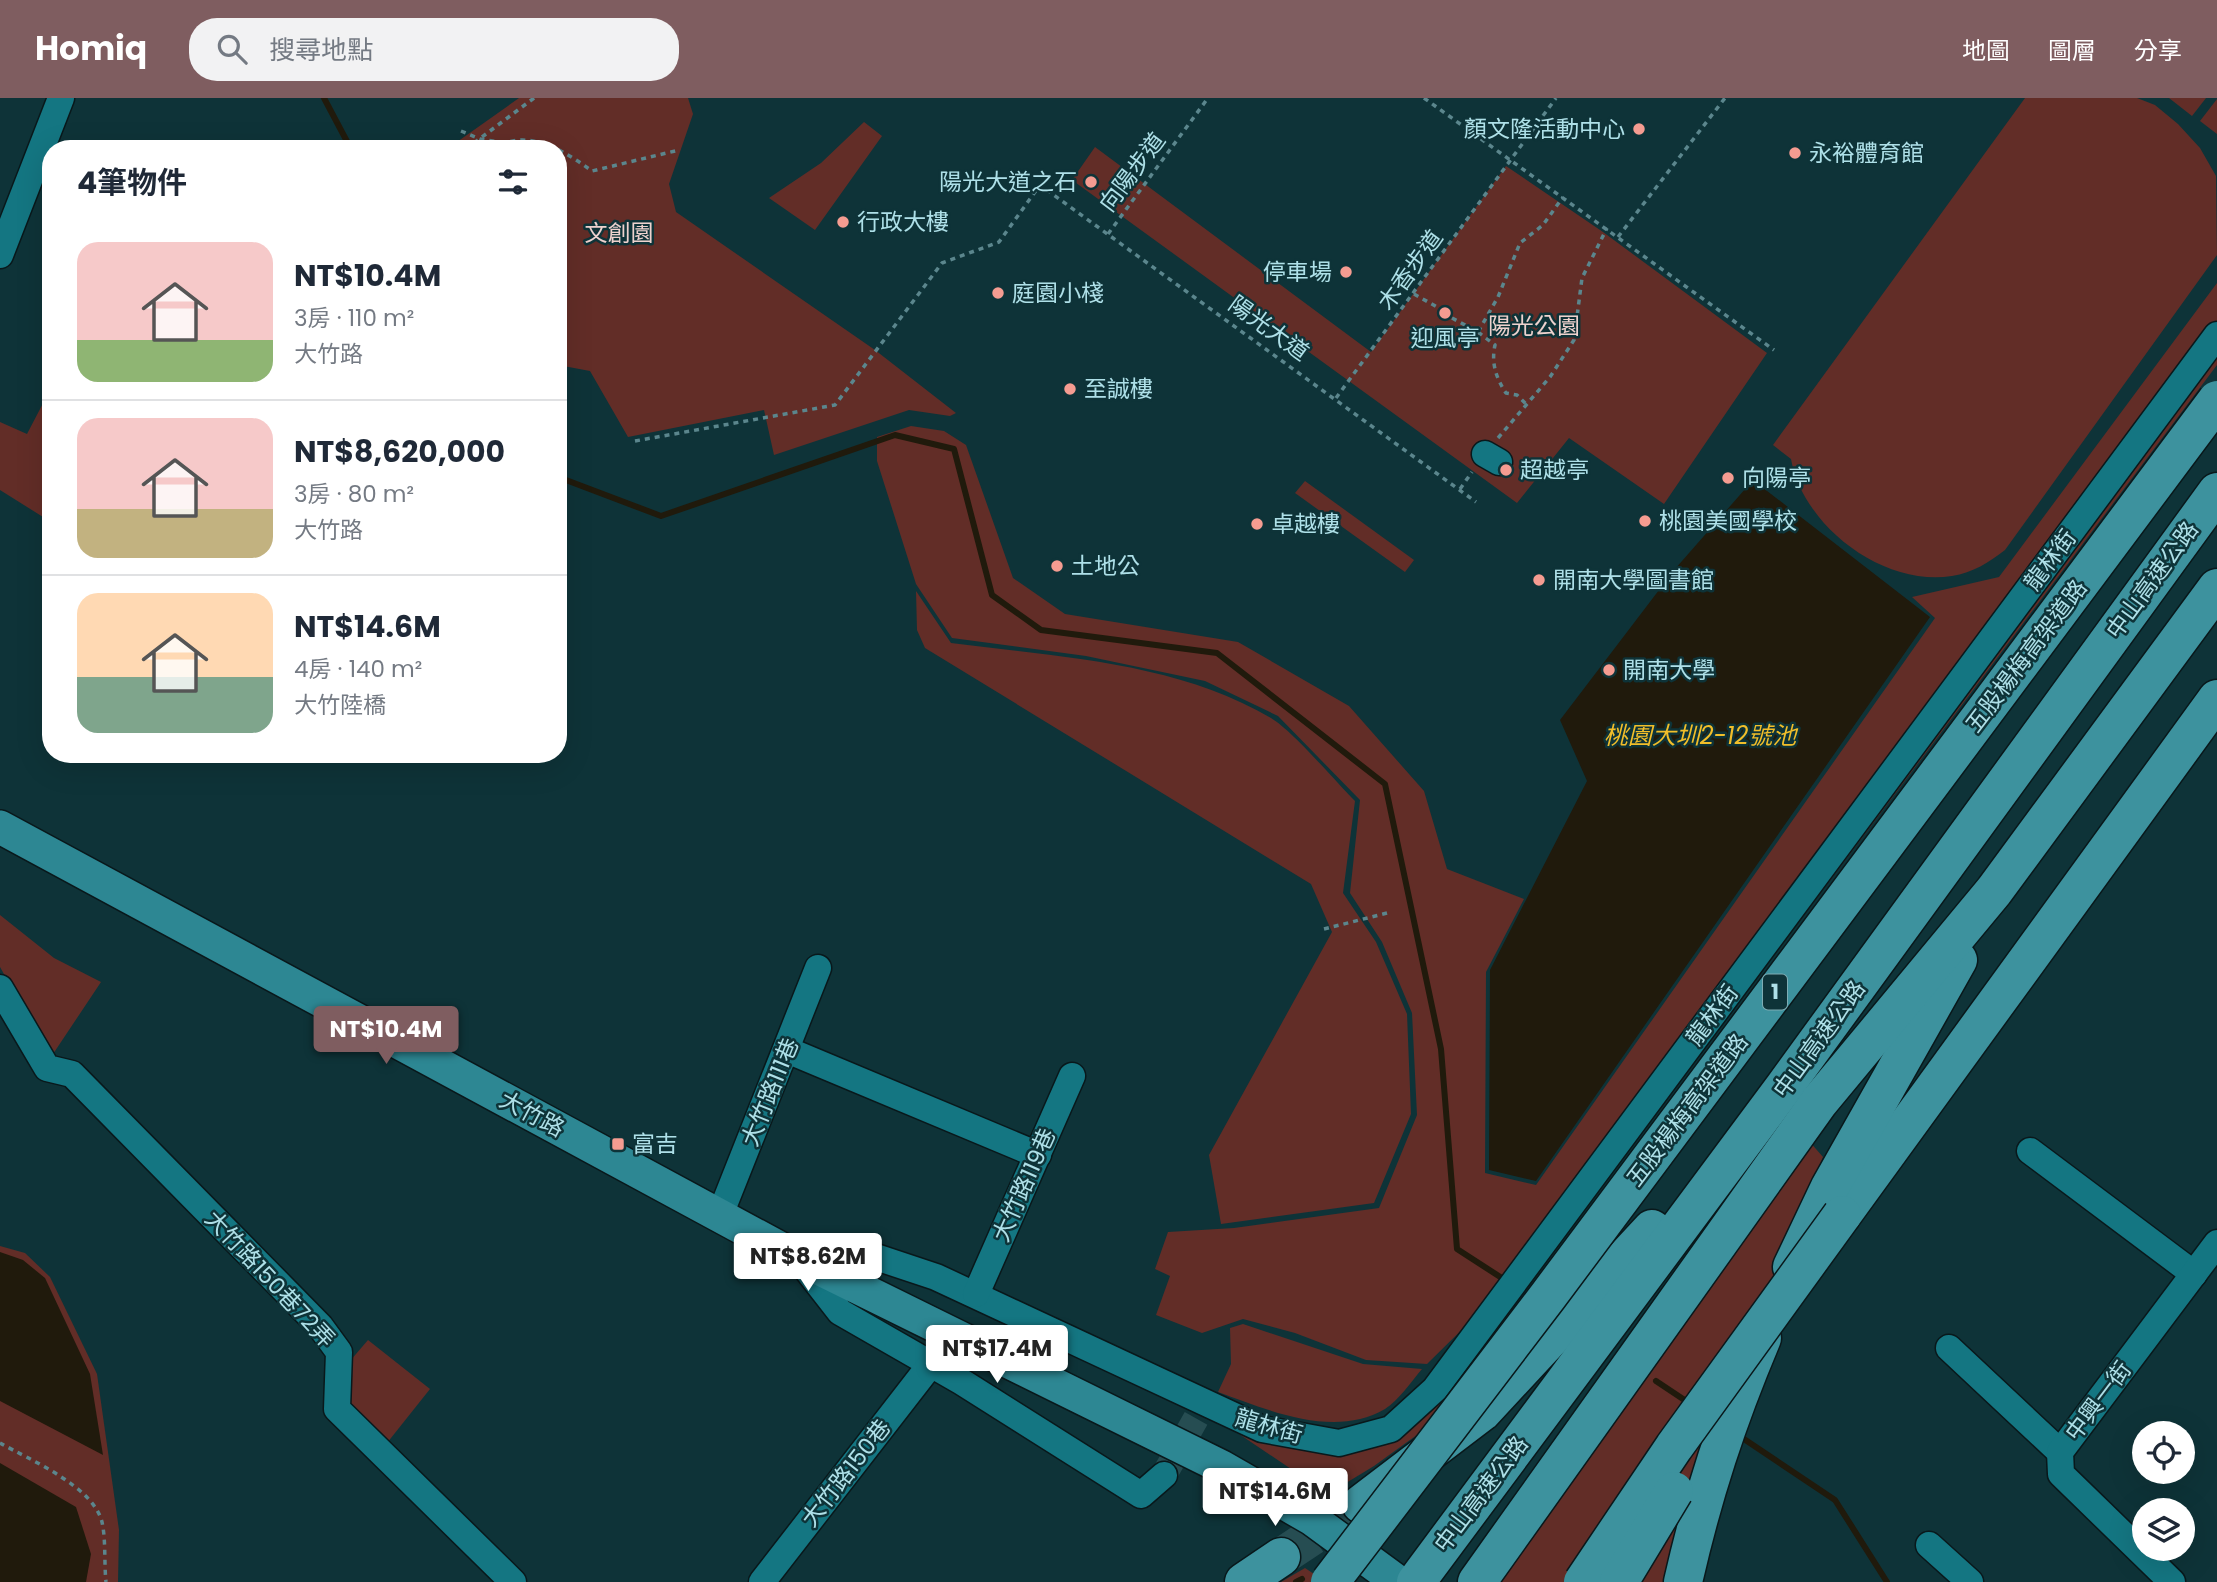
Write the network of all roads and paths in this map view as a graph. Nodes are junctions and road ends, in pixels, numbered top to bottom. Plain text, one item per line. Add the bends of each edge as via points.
1 (61, 98) edge
2 (534, 98) edge
3 (1208, 98) edge
4 (1424, 98) edge
5 (1556, 98) edge
6 (1725, 98) edge
7 (461, 131) dead end
8 (480, 139) junction
9 (45, 140) edge
10 (487, 140) edge
11 (42, 147) edge
12 (679, 150) dead end
13 (567, 153) edge
14 (1509, 161) junction
15 (1563, 197) junction
16 (1607, 228) junction
17 (1108, 234) junction
18 (1618, 237) junction
19 (0, 255) edge
20 (1414, 294) junction
21 (1437, 307) dead end
22 (1452, 318) dead end
23 (1478, 332) junction
24 (2217, 335) edge
25 (1774, 350) dead end
26 (1336, 397) junction
27 (2217, 400) edge
28 (1527, 405) junction
29 (635, 440) dead end
30 (1460, 489) junction
31 (2217, 492) edge
32 (1476, 502) dead end
33 (2217, 588) edge
34 (2217, 699) edge
35 (0, 827) edge
36 (1993, 891) junction
37 (1391, 912) dead end
38 (1324, 929) dead end
39 (818, 968) dead end
40 (0, 988) edge
41 (787, 1050) junction
42 (1072, 1076) dead end
43 (1784, 1087) junction
44 (2029, 1151) dead end
45 (1038, 1155) junction
46 (720, 1215) junction
47 (1842, 1215) junction
48 (2217, 1242) edge
49 (798, 1258) junction
50 (2194, 1274) junction
51 (976, 1294) junction
52 (1949, 1348) dead end
53 (930, 1364) junction
54 (0, 1443) edge
55 (2060, 1452) junction
56 (1164, 1475) tunnel mouth
57 (1361, 1504) tunnel mouth
58 (1930, 1545) dead end
59 (1281, 1557) tunnel mouth
60 (1403, 1581) edge
61 (106, 1582) edge
62 (513, 1582) edge
63 (762, 1582) edge
64 (1244, 1582) edge
65 (1330, 1582) edge
66 (1476, 1582) edge
67 (1583, 1582) edge
68 (1619, 1582) edge
69 (1683, 1582) edge
70 (1970, 1582) edge
71 (2172, 1582) edge

1 - 9 street
2 - 8 path
3 - 17 path, 向陽步道
4 - 14 path
5 - 14 path, 木香步道
6 - 18 path
7 - 8 path
8 - 10 path
11 - 19 street
12 - 13 path via 592,171
14 - 15 path
14 - 20 path, 木香步道
15 - 16 path
15 - 23 path via 1543,225 1520,243
16 - 18 path
16 - 28 path via 1582,278 1574,340
17 - 26 path, 陽光大道
17 - 29 path, 陽光大道 via 1040,185 999,242 942,263 835,405
18 - 25 path
20 - 21 path
20 - 26 path, 木香步道
22 - 23 path
23 - 28 path via 1495,345 1495,377 1506,393 1517,395
24 - 51 street, 龍林街 via 1435,1389 1391,1429 1339,1443 1262,1429 1200,1410
26 - 30 path, 陽光大道
27 - 65 highway, 五股楊梅高架道路 / 1, bridge
28 - 30 path via 1492,458
30 - 32 path, 陽光大道
31 - 43 highway, 中山高速公路
33 - 36 highway, 中山高速公路
34 - 47 highway
35 - 46 main road, 大竹路
36 - 66 highway, 中山高速公路 via 1819,1102
36 - 69 highway via 1940,995 1830,1187 1790,1271 1727,1421
37 - 38 path
39 - 41 street, 大竹路111巷
40 - 62 street, 大竹路150巷72弄 via 47,1068 72,1074 320,1326 339,1352 337,1409
41 - 45 street
41 - 46 street, 大竹路111巷
42 - 45 street, 大竹路119巷
43 - 57 highway via 1482,1412
43 - 60 highway, 中山高速公路
44 - 50 street
45 - 51 street, 大竹路119巷
46 - 49 main road, 大竹路
47 - 67 highway, bridge
47 - 68 highway, bridge
48 - 50 street, 中興一街
49 - 51 street via 870,1255
49 - 53 street via 840,1312
49 - 60 main road, 大竹路 via 1222,1466
50 - 55 street, 中興一街
52 - 55 street
53 - 56 street via 1141,1495
53 - 63 street, 大竹路150巷
54 - 61 path via 87,1497 102,1524
55 - 71 street, 中興一街 via 2061,1474
58 - 70 street
59 - 64 highway

